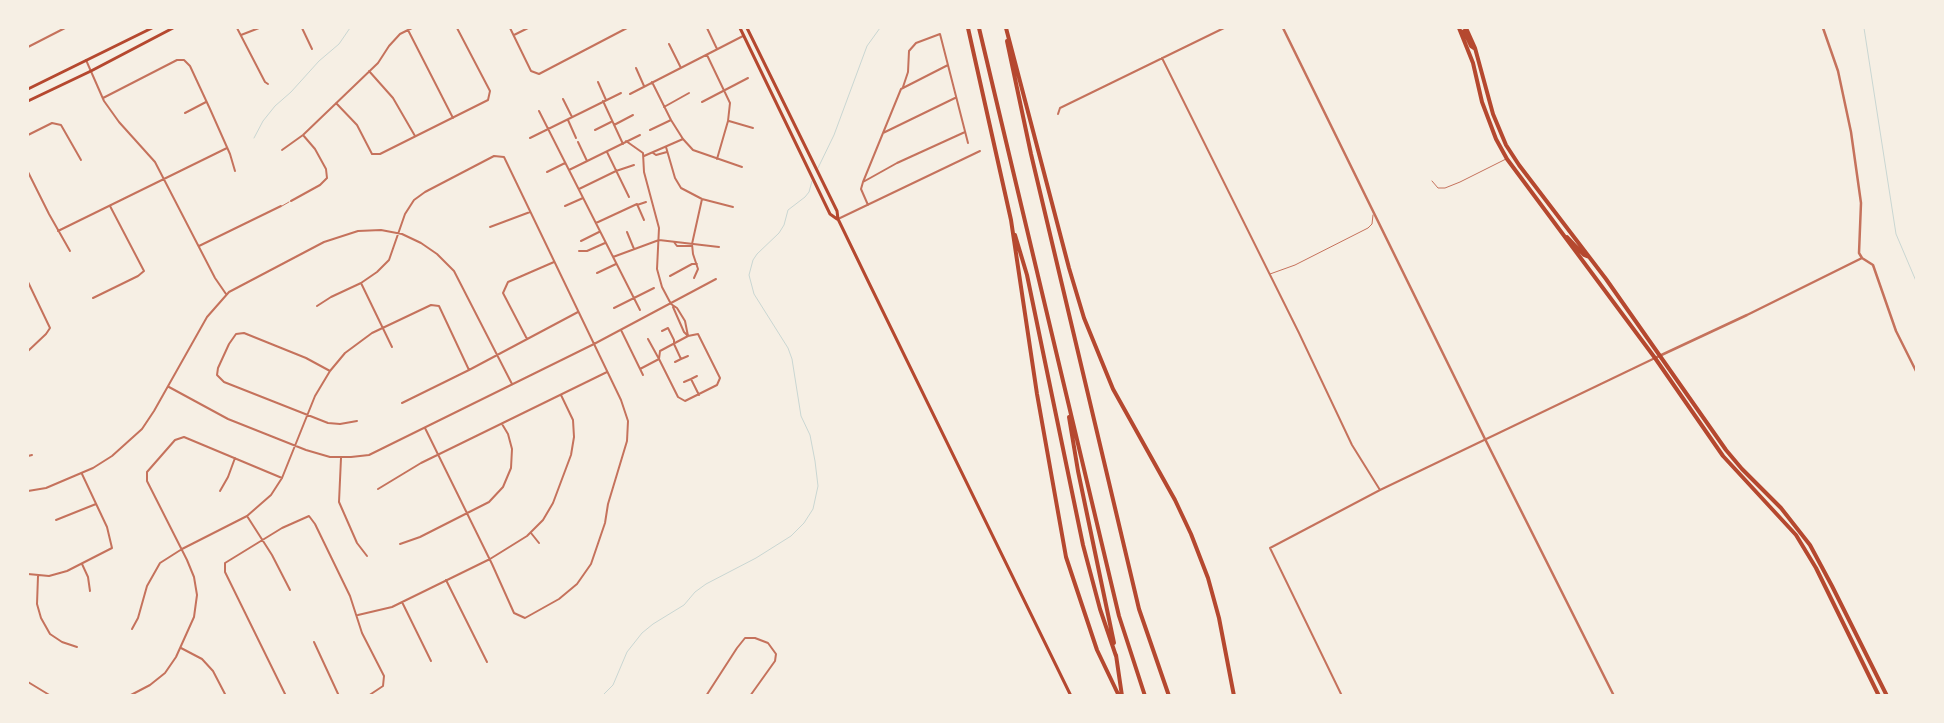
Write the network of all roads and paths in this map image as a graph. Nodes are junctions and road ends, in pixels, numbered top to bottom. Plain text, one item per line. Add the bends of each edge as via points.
1 (65, 28) edge
2 (152, 28) edge
3 (174, 28) edge
4 (237, 28) edge
5 (259, 28) edge
6 (302, 28) edge
7 (412, 28) edge
8 (457, 28) edge
9 (510, 28) edge
10 (528, 28) edge
11 (627, 28) edge
12 (707, 28) edge
13 (740, 28) edge
14 (747, 28) edge
15 (968, 28) edge
16 (979, 28) edge
17 (1005, 28) edge
18 (1224, 28) edge
19 (1283, 28) edge
20 (1460, 28) edge
21 (1466, 28) edge
22 (1823, 28) edge
23 (408, 30) junction
24 (241, 35) junction
25 (514, 35) junction
26 (743, 36) junction
27 (669, 44) dead end
28 (28, 47) edge
29 (1474, 48) junction
30 (312, 49) dead end
31 (717, 49) junction
32 (707, 55) junction
33 (1162, 58) junction
34 (86, 60) junction
35 (765, 65) junction
36 (948, 65) junction
37 (636, 68) dead end
38 (681, 68) junction
39 (759, 68) junction
40 (91, 70) junction
41 (370, 71) junction
42 (748, 78) dead end
43 (598, 82) dead end
44 (652, 82) junction
45 (268, 84) dead end
46 (645, 86) junction
47 (903, 87) junction
48 (28, 89) edge
49 (724, 90) junction
50 (621, 93) dead end
51 (630, 94) dead end
52 (689, 94) dead end
53 (102, 98) junction
54 (955, 98) junction
55 (564, 99) dead end
56 (606, 100) junction
57 (28, 101) edge
58 (603, 101) junction
59 (206, 102) junction
60 (702, 102) dead end
61 (336, 103) junction
62 (664, 106) junction
63 (539, 111) dead end
64 (185, 113) dead end
65 (1058, 114) dead end
66 (634, 115) dead end
67 (572, 117) junction
68 (453, 118) junction
69 (568, 120) junction
70 (671, 120) junction
71 (612, 121) junction
72 (728, 121) junction
73 (614, 124) junction
74 (753, 128) dead end
75 (548, 130) junction
76 (595, 130) dead end
77 (650, 130) dead end
78 (965, 132) junction
79 (883, 133) junction
80 (28, 135) edge
81 (303, 135) junction
82 (640, 135) dead end
83 (415, 136) junction
84 (530, 138) dead end
85 (683, 139) junction
86 (626, 142) junction
87 (968, 143) dead end
88 (623, 144) junction
89 (227, 148) junction
90 (666, 148) junction
91 (282, 150) dead end
92 (980, 151) dead end
93 (607, 152) junction
94 (668, 152) junction
95 (653, 153) junction
96 (643, 155) junction
97 (717, 159) junction
98 (1507, 159) junction
99 (81, 160) dead end
100 (587, 161) junction
101 (565, 163) junction
102 (634, 165) dead end
103 (742, 167) dead end
104 (569, 170) junction
105 (235, 171) dead end
106 (616, 171) junction
107 (28, 172) edge
108 (547, 172) dead end
109 (164, 178) junction
110 (1432, 181) dead end
111 (863, 182) junction
112 (579, 189) junction
113 (629, 197) dead end
114 (583, 198) junction
115 (702, 199) junction
116 (291, 201) joint
117 (646, 202) dead end
118 (868, 205) junction
119 (110, 206) junction
120 (281, 206) joint
121 (565, 206) dead end
122 (637, 206) junction
123 (733, 207) dead end
124 (530, 212) junction
125 (1374, 212) junction
126 (644, 220) dead end
127 (838, 220) junction
128 (1011, 220) junction
129 (596, 223) junction
130 (490, 227) dead end
131 (58, 231) junction
132 (600, 232) junction
133 (627, 232) dead end
134 (399, 234) junction
135 (1563, 234) junction
136 (659, 240) junction
137 (581, 241) dead end
138 (606, 243) junction
139 (692, 245) junction
140 (199, 246) junction
141 (719, 247) dead end
142 (634, 249) junction
143 (70, 251) dead end
144 (579, 251) dead end
145 (613, 257) junction
146 (1589, 257) junction
147 (1862, 258) junction
148 (554, 262) junction
149 (616, 264) junction
150 (697, 264) junction
151 (597, 273) dead end
152 (1269, 274) junction
153 (670, 276) dead end
154 (694, 278) dead end
155 (716, 279) dead end
156 (28, 282) edge
157 (361, 283) junction
158 (654, 288) dead end
159 (226, 295) junction
160 (93, 298) dead end
161 (633, 298) junction
162 (671, 304) junction
163 (317, 306) dead end
164 (673, 307) junction
165 (614, 308) dead end
166 (640, 310) dead end
167 (578, 312) junction
168 (382, 328) junction
169 (621, 330) junction
170 (662, 331) dead end
171 (688, 336) junction
172 (648, 339) dead end
173 (528, 340) junction
174 (594, 344) junction
175 (674, 344) junction
176 (392, 347) dead end
177 (28, 351) edge
178 (498, 355) junction
179 (688, 356) dead end
180 (1657, 357) junction
181 (659, 359) junction
182 (681, 359) junction
183 (674, 362) dead end
184 (640, 369) junction
185 (469, 370) junction
186 (330, 371) junction
187 (1916, 371) edge
188 (607, 372) junction
189 (643, 375) dead end
190 (697, 376) dead end
191 (691, 379) junction
192 (684, 382) dead end
193 (1064, 383) junction
194 (512, 384) junction
195 (169, 386) junction
196 (561, 395) junction
197 (699, 395) junction
198 (402, 403) dead end
199 (308, 415) junction
200 (357, 421) dead end
201 (502, 424) junction
202 (424, 428) junction
203 (1486, 440) junction
204 (295, 446) junction
205 (32, 455) dead end
206 (438, 455) junction
207 (28, 456) edge
208 (235, 458) junction
209 (341, 458) junction
210 (82, 474) junction
211 (282, 478) junction
212 (378, 489) dead end
213 (28, 490) edge
214 (1380, 490) junction
215 (220, 491) dead end
216 (96, 504) junction
217 (467, 513) junction
218 (247, 516) junction
219 (56, 520) dead end
220 (530, 533) junction
221 (262, 540) junction
222 (539, 543) dead end
223 (400, 544) dead end
224 (182, 549) junction
225 (367, 556) dead end
226 (490, 559) junction
227 (82, 564) junction
228 (28, 574) edge
229 (38, 576) junction
230 (446, 580) junction
231 (290, 590) dead end
232 (90, 591) dead end
233 (402, 602) junction
234 (357, 615) junction
235 (132, 628) dead end
236 (314, 642) dead end
237 (77, 647) dead end
238 (181, 648) junction
239 (1116, 656) junction
240 (431, 661) dead end
241 (487, 662) dead end
242 (28, 682) edge
243 (50, 695) edge
244 (129, 696) edge
245 (226, 696) edge
246 (286, 696) edge
247 (340, 696) edge
248 (368, 696) edge
249 (706, 696) edge
250 (750, 696) edge
251 (1071, 696) edge
252 (1120, 696) edge
253 (1145, 696) edge
254 (1169, 696) edge
255 (1234, 696) edge
256 (1342, 696) edge
257 (1614, 696) edge
258 (1880, 696) edge
259 (1887, 696) edge

1 - 28 street
2 - 34 main road
3 - 40 main road
4 - 24 street
5 - 24 street
6 - 30 street
7 - 23 street
8 - 68 street via 490,91 488,100
9 - 25 street
10 - 25 street
11 - 25 street via 539,74 531,71
12 - 31 street
13 - 26 main road
14 - 35 main road
15 - 128 main road
16 - 193 main road
17 - 254 main road via 1031,154 1140,609
17 - 255 main road via 1084,318 1113,389 1191,534 1214,598
18 - 33 street
19 - 125 street
20 - 29 main road
20 - 98 main road via 1482,102
21 - 29 main road
22 - 147 street via 1838,71 1851,132 1861,203 1859,245
23 - 41 street via 394,40
23 - 68 street
24 - 45 street
26 - 31 street
26 - 39 main road
27 - 38 street
29 - 146 main road via 1493,114 1506,145
31 - 32 street
32 - 38 street
32 - 49 street
33 - 65 street via 1060,108
33 - 152 street
34 - 40 street
34 - 48 main road
35 - 39 main road
35 - 127 main road via 837,211
36 - 47 street
36 - 47 street via 940,34 916,43 909,51
36 - 54 street
37 - 46 street
38 - 44 street
39 - 127 main road via 830,214
40 - 53 street
40 - 57 main road
41 - 61 street
41 - 83 street via 393,98
42 - 49 street
43 - 56 street
44 - 46 street
44 - 62 street
46 - 51 street
47 - 79 street
49 - 60 street
49 - 72 street via 730,103
50 - 56 street
52 - 62 street
53 - 59 street via 177,60 184,60 190,66
53 - 109 street via 152,158
54 - 78 street
54 - 79 street
55 - 67 street
56 - 58 street
58 - 67 street
58 - 71 street
59 - 64 street
59 - 89 street
61 - 81 street
61 - 83 street via 357,125 372,154 380,154
62 - 70 street
63 - 75 street
66 - 73 street
67 - 69 street
68 - 83 street
69 - 75 street
69 - 100 street
70 - 77 street
70 - 85 street
71 - 73 street
71 - 76 street
72 - 74 street
72 - 97 street
73 - 88 street
75 - 84 street
75 - 101 street
78 - 87 street
78 - 111 street
79 - 111 street
80 - 99 street via 52,123 61,125
81 - 91 street
81 - 116 street via 315,149 326,169 327,178
82 - 86 street
85 - 90 street
85 - 97 street via 693,150
86 - 88 street
86 - 96 street
88 - 93 street
89 - 105 street
89 - 109 street
90 - 94 street
90 - 95 street
92 - 118 street
93 - 100 street
93 - 106 street
94 - 95 street
94 - 115 street via 675,178 682,188
95 - 96 street
96 - 136 street
97 - 103 street
98 - 110 lane via 1445,188 1438,188
98 - 135 main road
100 - 104 street
101 - 104 street
101 - 108 street
102 - 106 street
104 - 112 street
106 - 112 street
106 - 113 street
107 - 131 street
109 - 119 street
109 - 140 street
111 - 118 street
112 - 114 street
114 - 121 street
114 - 129 street
115 - 123 street
115 - 139 street
116 - 120 lane
117 - 122 street
118 - 127 street
119 - 131 street
119 - 160 street via 144,270
120 - 140 street
122 - 126 street
122 - 129 street
124 - 130 street
124 - 134 street via 504,157 494,156 414,200 405,214
124 - 148 street
125 - 152 lane via 1368,228 1295,265
125 - 203 street
127 - 251 main road
128 - 239 main road via 1027,275 1083,545
128 - 252 main road via 1066,557 1097,650
129 - 132 street
131 - 143 street
132 - 137 street
132 - 138 street
133 - 142 street
134 - 157 street via 389,260
134 - 159 street via 381,230 339,236
134 - 178 street via 421,243 454,271
135 - 146 main road
135 - 180 main road
136 - 139 street
136 - 142 street
136 - 162 street via 657,269
138 - 144 street via 588,251
138 - 145 street
139 - 141 street
139 - 150 street
140 - 159 street
142 - 145 street
145 - 149 street
146 - 180 main road
147 - 180 street
147 - 187 street via 1873,265 1896,331
148 - 167 street
148 - 173 street via 508,282 503,293
149 - 151 street
149 - 161 street
150 - 153 street
150 - 154 street
152 - 214 street via 1352,444
155 - 162 street
156 - 177 street via 50,328
157 - 163 street
157 - 168 street
158 - 161 street
159 - 195 street via 207,316
161 - 165 street
161 - 166 street
162 - 164 street
162 - 169 street
164 - 171 street
164 - 171 street via 685,322
167 - 173 street
167 - 174 street
168 - 176 street
168 - 185 street via 430,305 439,306
168 - 186 street via 346,353
169 - 174 street
169 - 184 street
170 - 175 street via 668,328
171 - 175 street
171 - 197 street via 698,334 720,378 718,385
172 - 181 street
173 - 178 street
174 - 188 street
174 - 194 street
175 - 181 street via 660,351
175 - 182 street
178 - 185 street
178 - 194 street
179 - 182 street
180 - 203 street
180 - 258 main road via 1723,456 1805,549
180 - 259 main road via 1726,450 1810,545
181 - 184 street
181 - 197 street via 678,397 685,401
182 - 183 street
184 - 189 street
185 - 198 street
186 - 199 street
186 - 199 street via 244,333 236,334 218,368 217,375 224,382
188 - 196 street
188 - 226 street via 628,421 627,441 591,564 578,584 525,618 514,613
190 - 191 street
191 - 192 street
191 - 197 street
193 - 239 main road via 1078,471
193 - 253 main road via 1119,616
194 - 202 street
195 - 204 street via 228,419
195 - 210 street via 142,429 112,456
196 - 201 street
196 - 220 street via 573,420 571,455 553,503
199 - 200 street via 334,423
199 - 204 street
201 - 206 street
201 - 217 street via 512,450 511,468 503,487 489,502
202 - 206 street
202 - 209 street via 369,455
203 - 214 street
203 - 257 street
204 - 209 street via 330,458
204 - 211 street
205 - 207 street
206 - 212 street
206 - 217 street
208 - 211 street
208 - 215 street
208 - 224 street via 184,437 175,440 147,472 147,481
209 - 225 street via 339,502 356,543
210 - 213 street via 46,488
210 - 216 street
211 - 218 street via 271,495
214 - 256 street via 1270,548
216 - 219 street
216 - 227 street via 112,548
217 - 223 street
217 - 226 street
218 - 221 street
218 - 224 street
220 - 222 street
220 - 226 street
221 - 231 street
221 - 234 street via 309,516
221 - 246 street via 225,562 225,572
224 - 235 street via 160,563 154,572
224 - 238 street via 194,577 197,595 194,617
226 - 230 street
227 - 229 street via 49,576
227 - 232 street
228 - 229 street
229 - 237 street via 37,604 41,618 50,634
230 - 233 street
230 - 241 street
233 - 234 street
233 - 240 street
234 - 248 street via 362,633 384,676 383,686
236 - 247 street
238 - 244 street via 165,673
238 - 245 street via 202,659 213,671
239 - 252 main road
242 - 243 street
249 - 250 street via 736,648 745,638 755,638 768,643 776,654 775,661

